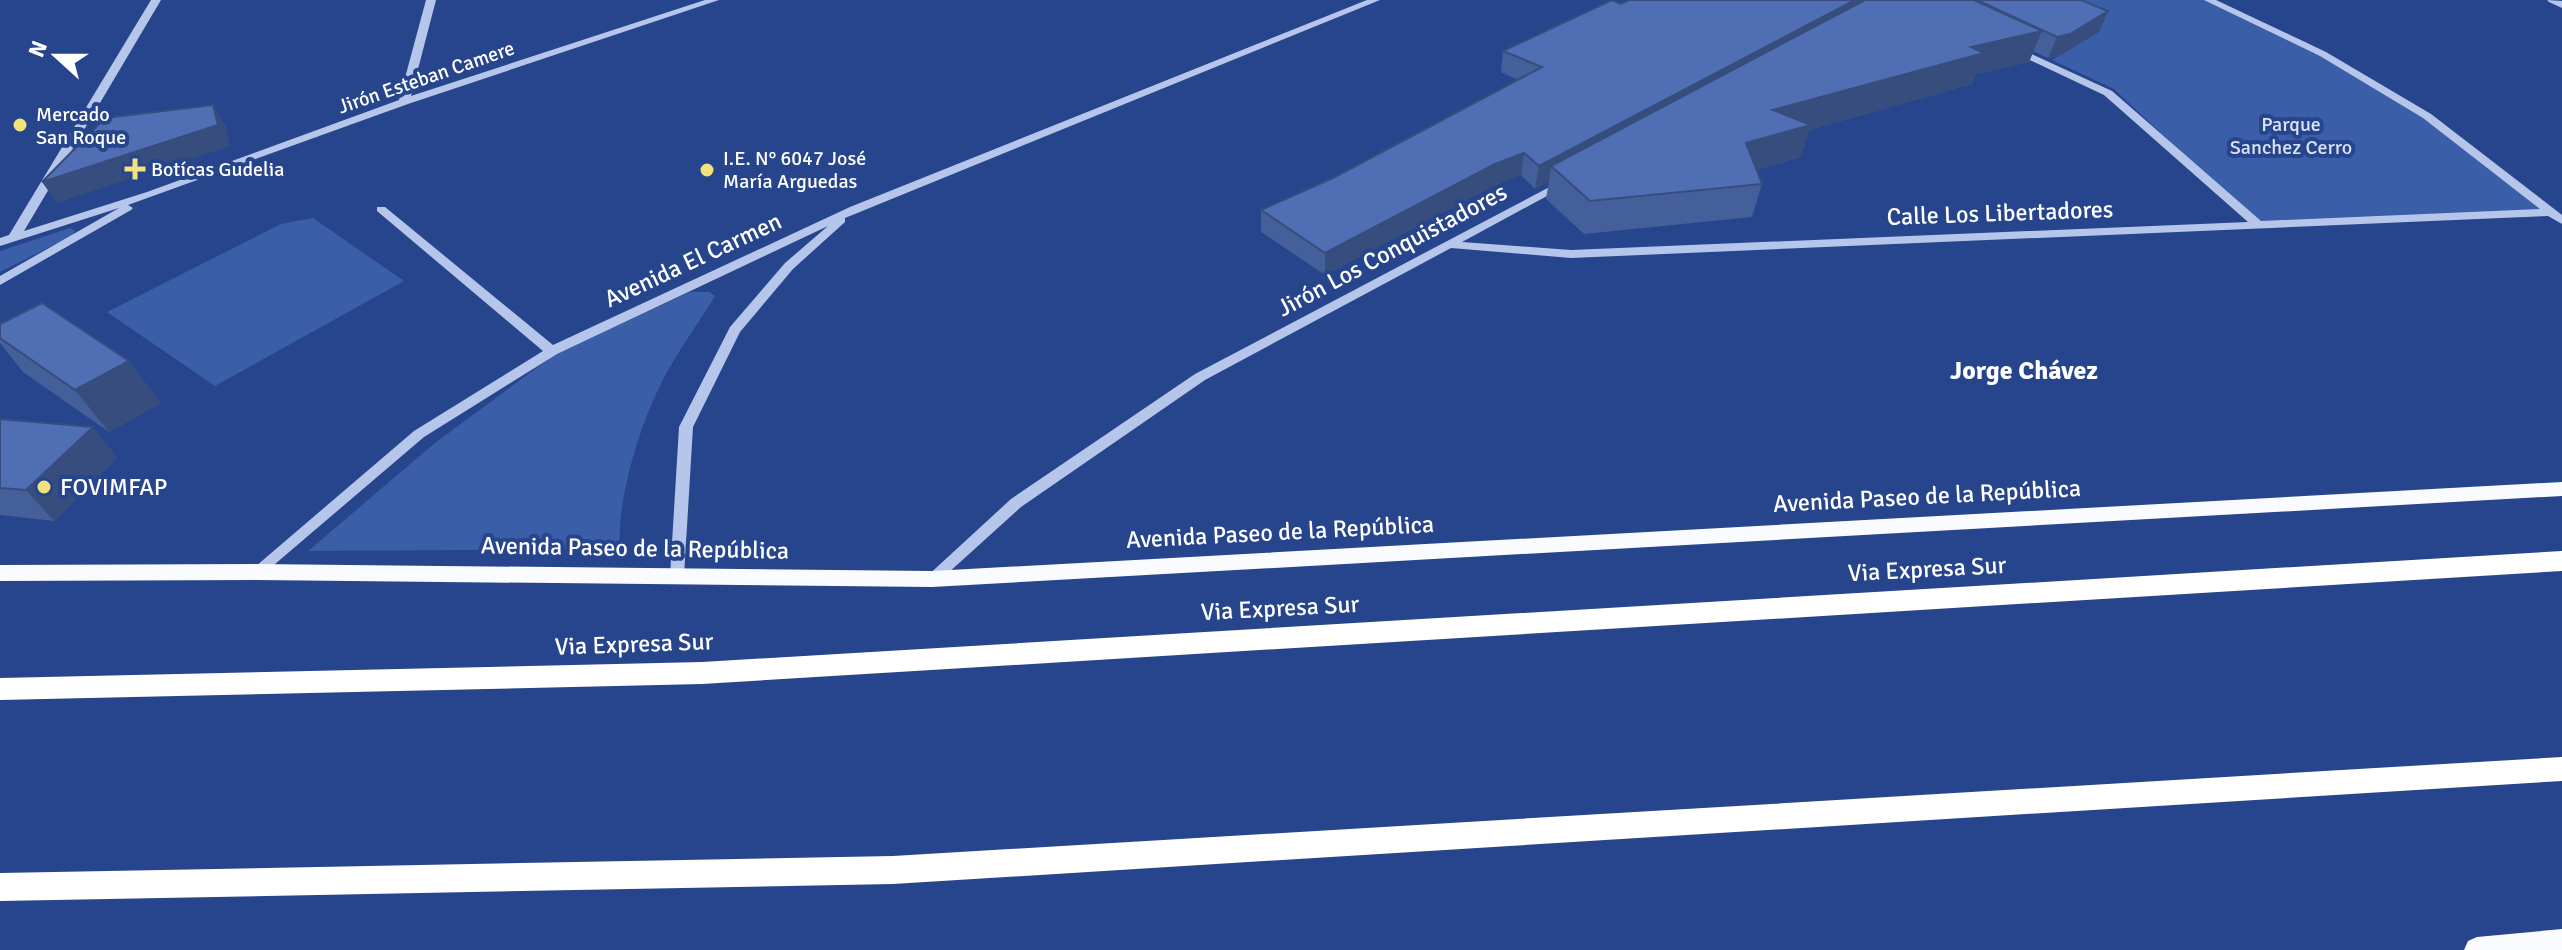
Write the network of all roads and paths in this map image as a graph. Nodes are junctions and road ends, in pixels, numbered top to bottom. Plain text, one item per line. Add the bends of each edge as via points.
1 (156, 0) edge
2 (431, 0) edge
3 (714, 0) edge
4 (1375, 0) edge
5 (2209, 0) edge
6 (2552, 0) edge
7 (694, 3) edge
8 (2562, 5) edge
9 (2010, 47) edge
10 (404, 102) junction
11 (1573, 178) edge
12 (151, 194) junction
13 (381, 209) dead end
14 (854, 209) junction
15 (2551, 212) junction
16 (2562, 221) edge
17 (2258, 224) junction
18 (14, 237) junction
19 (0, 242) edge
20 (1451, 245) junction
21 (0, 281) edge
22 (552, 351) junction
23 (2562, 489) edge
24 (2562, 561) edge
25 (256, 572) junction
26 (0, 573) edge
27 (677, 576) junction
28 (932, 579) junction
29 (0, 689) edge
30 (2562, 769) edge
31 (0, 887) edge
32 (2562, 942) edge
33 (2477, 950) edge

1 - 18 street
2 - 10 street
3 - 7 street, Jirón Esteban Camere
4 - 14 street, Avenida El Carmen
5 - 15 street via 2323,54 2427,116
6 - 8 street
7 - 10 street, Jirón Esteban Camere
9 - 17 street via 2108,93
10 - 12 street, Jirón Esteban Camere
11 - 20 street, Jirón Los Conquistadores
12 - 18 street, Jirón Esteban Camere
12 - 21 street, Jirón Esteban Camere
13 - 22 street
14 - 22 street, Avenida El Carmen
14 - 27 street via 789,266 734,330 686,427
15 - 16 street
15 - 17 street, Calle Los Libertadores
17 - 20 street, Calle Los Libertadores via 1571,254
18 - 19 street, Jirón Esteban Camere
20 - 28 street, Jirón Los Conquistadores via 1200,377 1026,495
22 - 25 street, Avenida El Carmen via 419,434
23 - 28 main road, Avenida Paseo de la República
24 - 29 highway, Via Expresa Sur via 702,673
25 - 26 main road, Avenida Paseo de la República
25 - 27 main road, Avenida Paseo de la República
27 - 28 main road, Avenida Paseo de la República
30 - 31 highway via 893,870
32 - 33 main road

